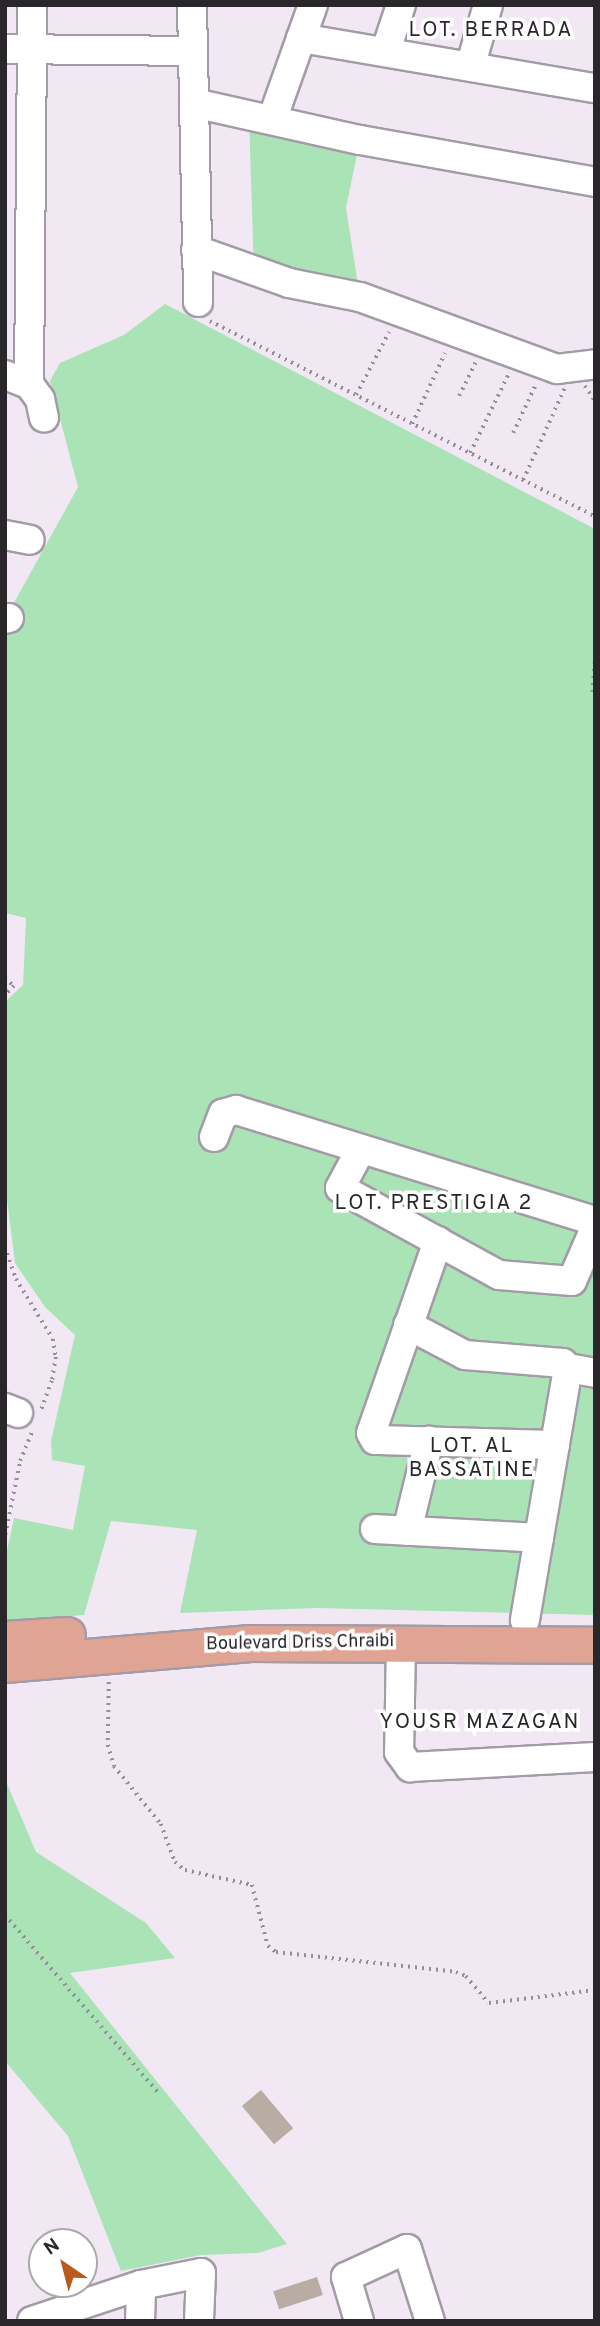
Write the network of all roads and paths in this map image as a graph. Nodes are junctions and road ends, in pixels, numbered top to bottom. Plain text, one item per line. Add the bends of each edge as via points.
1 (33, 5) edge
2 (192, 5) edge
3 (313, 5) edge
4 (401, 5) edge
5 (488, 5) edge
6 (301, 38) junction
7 (19, 49) edge
8 (386, 50) junction
9 (193, 51) junction
10 (471, 64) junction
11 (595, 88) edge
12 (194, 103) junction
13 (272, 120) junction
14 (595, 182) edge
15 (196, 250) junction
16 (203, 312) joint
17 (400, 312) junction
18 (455, 332) junction
19 (484, 342) junction
20 (518, 354) junction
21 (545, 364) junction
22 (585, 366) edge
23 (17, 379) edge
24 (356, 396) junction
25 (459, 396) dead end
26 (44, 418) dead end
27 (412, 424) junction
28 (513, 433) dead end
29 (470, 453) junction
30 (523, 480) junction
31 (595, 516) edge
32 (595, 658) edge
33 (592, 692) dead end
34 (5, 978) edge
35 (5, 996) edge
36 (214, 1137) dead end
37 (361, 1149) junction
38 (595, 1221) edge
39 (595, 1228) edge
40 (438, 1241) junction
41 (5, 1247) edge
42 (408, 1325) junction
43 (581, 1370) edge
44 (25, 1415) edge
45 (429, 1441) junction
46 (555, 1445) junction
47 (374, 1530) dead end
48 (407, 1531) junction
49 (5, 1535) edge
50 (539, 1538) junction
51 (525, 1620) junction
52 (595, 1622) edge
53 (250, 1631) junction
54 (197, 1635) junction
55 (5, 1639) edge
56 (401, 1642) junction
57 (595, 1645) edge
58 (108, 1655) junction
59 (5, 1664) edge
60 (595, 1757) edge
61 (5, 1915) edge
62 (595, 1990) edge
63 (158, 2091) dead end
64 (141, 2285) junction
65 (32, 2321) edge
66 (140, 2321) edge
67 (199, 2321) edge
68 (359, 2321) edge
69 (430, 2321) edge

1 - 7 street
2 - 9 street
3 - 6 street
4 - 8 street
5 - 10 street
6 - 8 street
6 - 13 street
7 - 9 street
7 - 23 street
8 - 10 street
9 - 12 street
10 - 11 street
12 - 13 street
12 - 15 street
13 - 14 street
15 - 16 street
15 - 17 street via 254,272
16 - 24 path
17 - 18 street
17 - 24 path
18 - 19 street
18 - 27 path
19 - 20 street
19 - 25 path
20 - 21 street
20 - 29 path
21 - 22 street
21 - 28 path
22 - 30 path
23 - 26 street via 40,399
24 - 27 path
27 - 29 path
29 - 30 path
30 - 31 path
32 - 33 path
34 - 35 path via 14,986
36 - 37 street via 217,1121 236,1110
37 - 38 street
37 - 40 street via 340,1188
39 - 40 street via 572,1281 499,1275
40 - 42 street
41 - 44 path via 16,1279 52,1339 56,1357 52,1381
42 - 43 street via 465,1355 563,1363
42 - 45 street via 371,1433 375,1440
43 - 46 street
44 - 49 path
45 - 46 street
45 - 48 street
46 - 50 street
47 - 48 street
48 - 50 street
50 - 51 street
51 - 52 main road, Boulevard Driss Chraibi
51 - 53 main road, Boulevard Driss Chraibi
53 - 54 main road, Boulevard Driss Chraibi
53 - 56 main road, Boulevard Driss Chraibi
54 - 55 main road, Boulevard Driss Chraibi
54 - 58 main road, Boulevard Driss Chraibi
56 - 57 main road, Boulevard Driss Chraibi
56 - 60 street via 399,1752 410,1767
58 - 59 main road, Boulevard Driss Chraibi
58 - 62 path via 108,1745 114,1766 161,1824 175,1862 185,1870 251,1885 268,1946 276,1952 456,1972 466,1976 489,2003
61 - 63 path
64 - 65 street
64 - 66 street
64 - 67 street via 201,2273
68 - 69 street via 346,2277 407,2249

